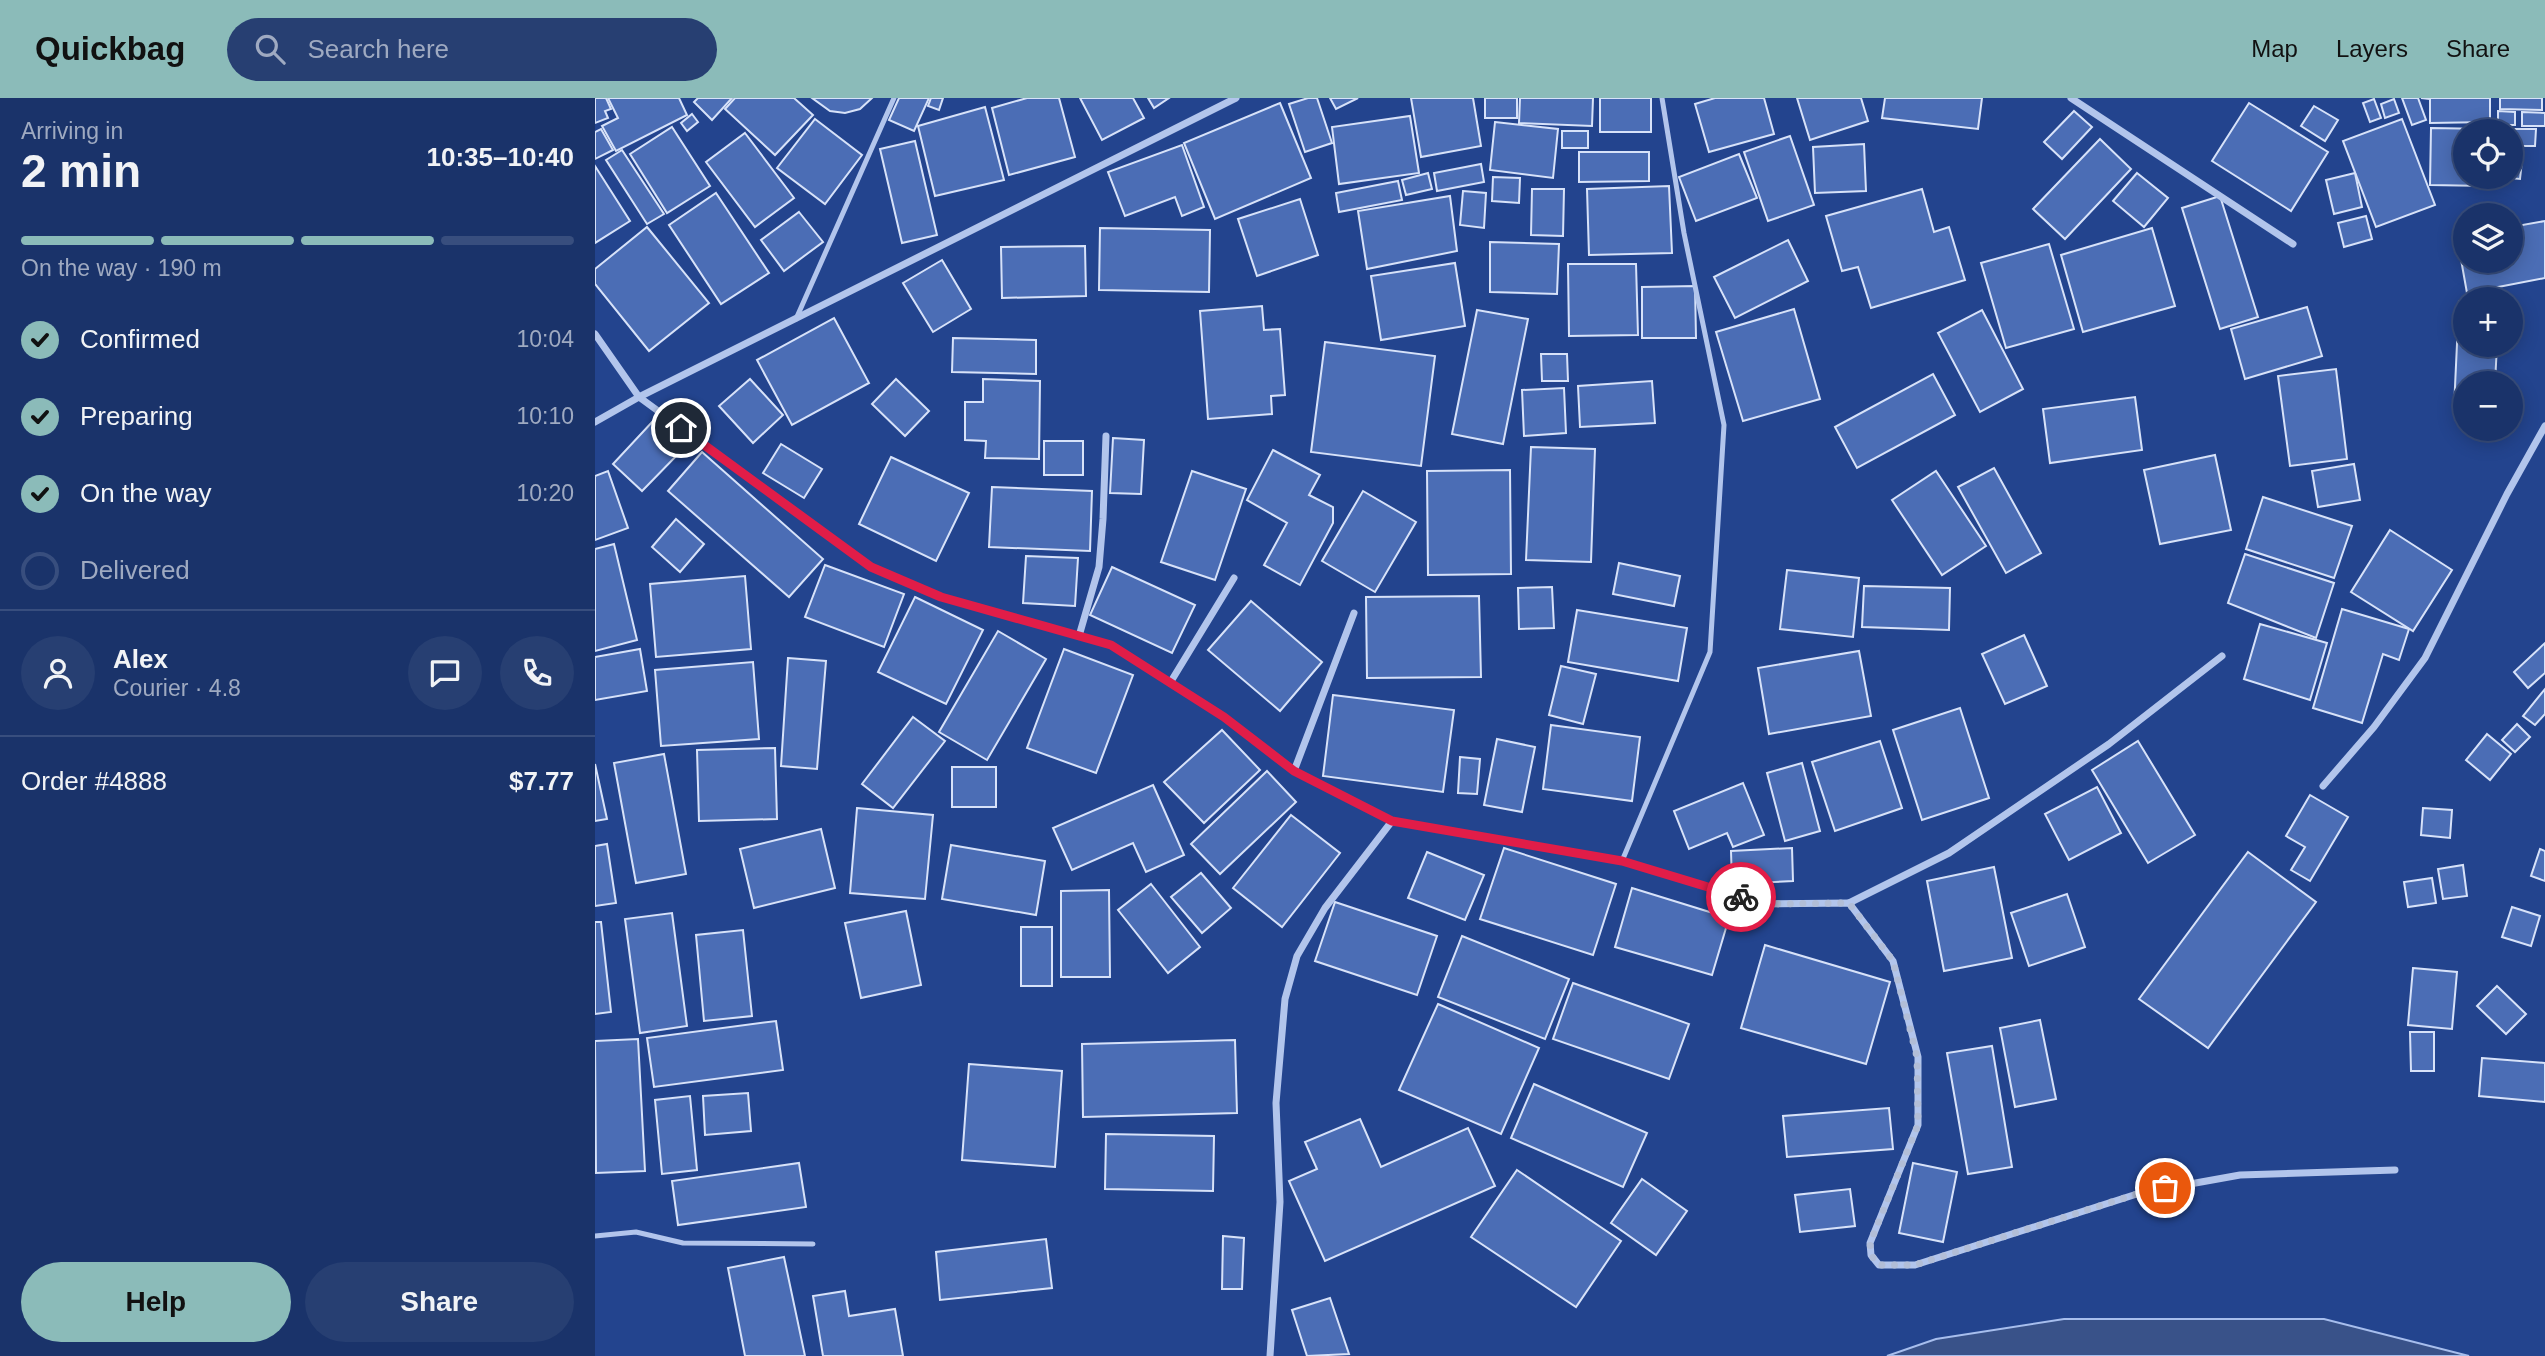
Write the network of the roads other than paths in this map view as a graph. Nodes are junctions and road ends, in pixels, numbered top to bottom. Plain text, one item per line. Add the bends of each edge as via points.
1 (894, 98) edge
2 (1236, 98) edge
3 (1662, 98) edge
4 (2071, 98) edge
5 (2294, 244) dead end
6 (796, 319) junction
7 (595, 334) edge
8 (639, 397) junction
9 (595, 422) edge
10 (2545, 426) edge
11 (1105, 436) dead end
12 (1234, 579) dead end
13 (1354, 613) dead end
14 (1079, 636) junction
15 (2222, 656) dead end
16 (1171, 683) junction
17 (1294, 771) junction
18 (2322, 786) dead end
19 (1392, 821) junction
20 (1622, 861) junction
21 (1849, 903) junction
22 (2395, 1170) dead end
23 (595, 1236) edge
24 (813, 1244) dead end
25 (1270, 1356) edge

1 - 6 lane
2 - 6 street
3 - 20 lane via 1684,233 1724,425 1710,652
4 - 5 street
6 - 8 street
7 - 8 street
8 - 9 street
8 - 14 street via 871,567 941,597
10 - 18 street via 2425,658 2374,727
11 - 14 street via 1099,567
12 - 16 street
13 - 17 street
14 - 16 street via 1111,645
15 - 21 street via 2109,744 1949,853
16 - 17 street
17 - 19 street
19 - 20 street
19 - 25 street via 1325,908 1297,956 1285,999 1276,1103 1280,1202
20 - 21 street via 1763,904
21 - 22 street via 1893,961 1917,1057 1918,1125 1870,1243 1871,1255 1879,1265 1915,1265 2140,1193 2240,1175
23 - 24 lane via 636,1232 683,1243

